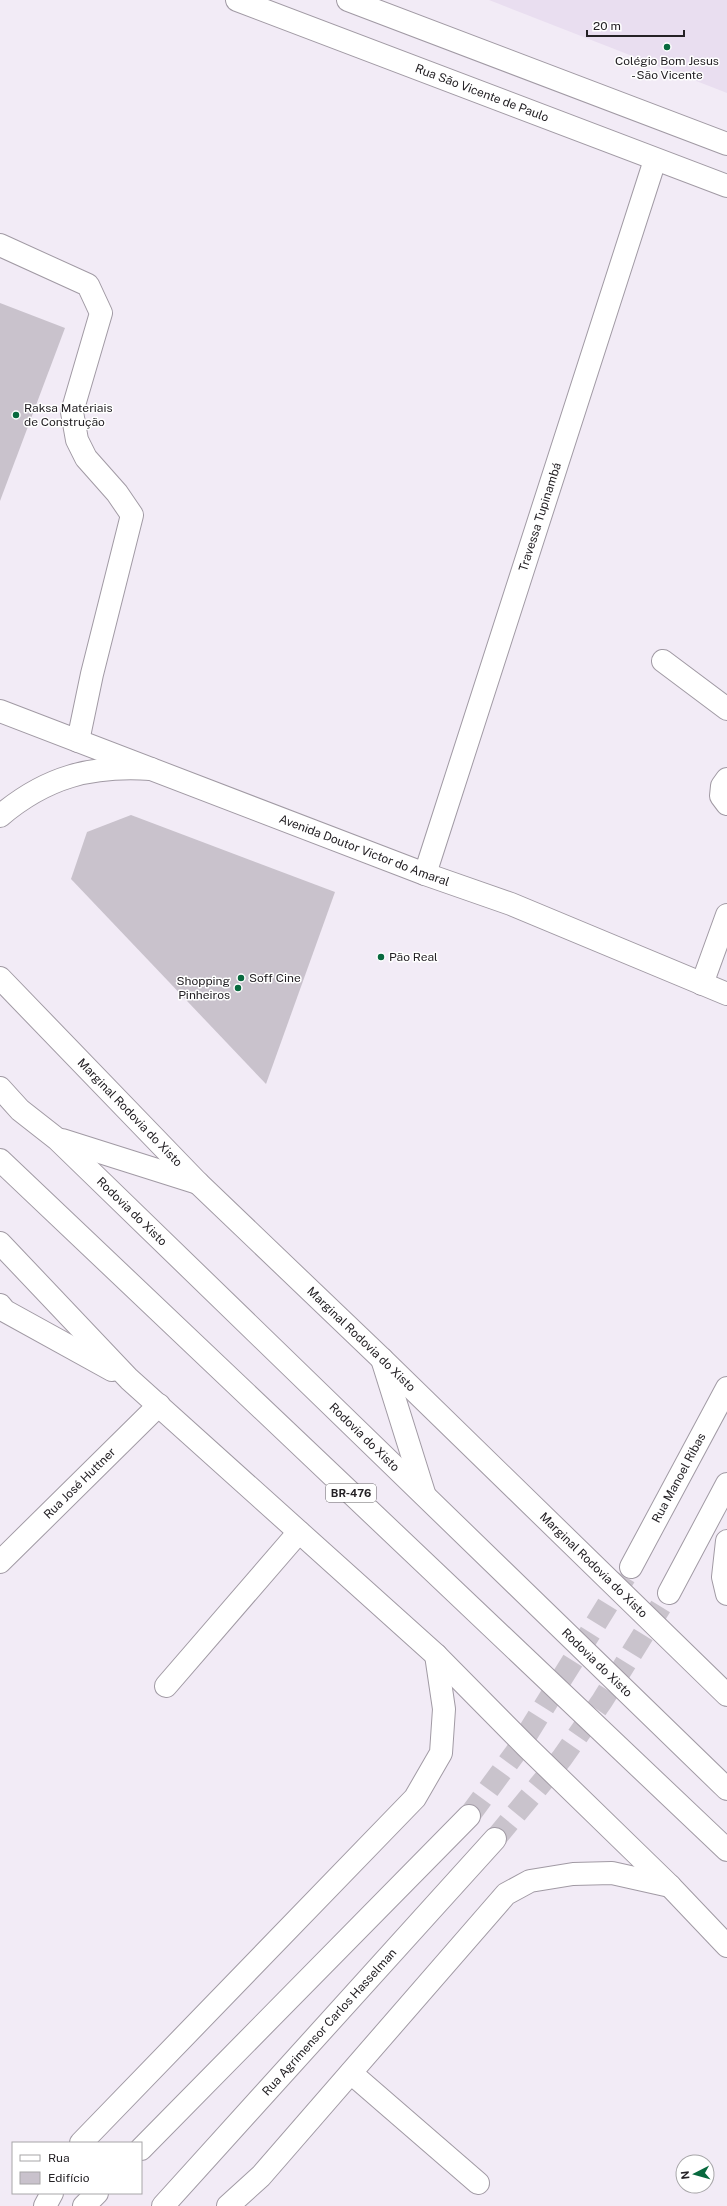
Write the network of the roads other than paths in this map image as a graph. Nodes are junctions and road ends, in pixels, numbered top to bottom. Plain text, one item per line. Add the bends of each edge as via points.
1 (237, 0) edge
2 (348, 0) edge
3 (727, 144) edge
4 (655, 160) junction
5 (727, 186) edge
6 (0, 245) edge
7 (663, 661) dead end
8 (727, 709) edge
9 (0, 711) edge
10 (78, 741) junction
11 (151, 770) junction
12 (727, 779) edge
13 (727, 804) edge
14 (0, 816) edge
15 (425, 874) junction
16 (727, 915) edge
17 (0, 978) edge
18 (702, 984) junction
19 (727, 994) edge
20 (0, 1088) edge
21 (57, 1139) junction
22 (0, 1160) edge
23 (198, 1184) junction
24 (0, 1243) edge
25 (2, 1310) edge
26 (382, 1359) junction
27 (129, 1379) junction
28 (727, 1388) edge
29 (159, 1405) junction
30 (727, 1484) edge
31 (425, 1496) junction
32 (300, 1532) junction
33 (727, 1541) edge
34 (0, 1562) edge
35 (631, 1567) tunnel mouth
36 (669, 1593) tunnel mouth
37 (727, 1594) edge
38 (436, 1655) junction
39 (166, 1686) dead end
40 (727, 1695) edge
41 (727, 1789) edge
42 (469, 1816) tunnel mouth
43 (495, 1839) tunnel mouth
44 (727, 1850) edge
45 (670, 1886) junction
46 (727, 1946) edge
47 (351, 2073) junction
48 (82, 2142) edge
49 (142, 2147) edge
50 (478, 2183) dead end
51 (51, 2194) edge
52 (96, 2194) edge
53 (45, 2206) edge
54 (84, 2206) edge
55 (163, 2206) edge
56 (228, 2206) edge

1 - 4 main road, Rua São Vicente de Paulo
2 - 3 main road
4 - 5 main road, Rua São Vicente de Paulo
4 - 15 main road, Travessa Tupinambá
6 - 10 main road via 88,285 101,312 72,412 77,440 86,458 117,493 132,515
7 - 8 main road
9 - 10 main road, Avenida Doutor Victor do Amaral
10 - 11 main road, Avenida Doutor Victor do Amaral
11 - 14 main road via 103,769 79,773 35,790
11 - 15 main road, Avenida Doutor Victor do Amaral
12 - 13 main road via 722,786 721,796
15 - 18 main road, Avenida Doutor Victor do Amaral via 512,904
16 - 18 main road
17 - 23 main road, Marginal Rodovia do Xisto
18 - 19 main road, Avenida Doutor Victor do Amaral
20 - 21 main road, Rodovia do Xisto via 20,1110
21 - 23 main road
21 - 31 main road, Rodovia do Xisto
22 - 44 main road, BR-476
23 - 26 main road, Marginal Rodovia do Xisto
24 - 27 main road
25 - 27 main road
26 - 31 main road
26 - 40 main road, Marginal Rodovia do Xisto
27 - 29 main road
28 - 35 main road, Rua Manoel Ribas
29 - 32 main road
29 - 34 main road, Rua José Huttner
30 - 36 main road
31 - 41 main road, Rodovia do Xisto
32 - 38 main road
32 - 39 main road
33 - 37 main road via 723,1577
38 - 45 main road via 527,1748
38 - 48 main road via 444,1709 440,1753 415,1798
42 - 49 main road
43 - 55 main road, Rua Agrimensor Carlos Hasselman
45 - 46 main road
45 - 47 main road via 612,1873 573,1874 530,1881 506,1894
47 - 50 main road
47 - 56 main road via 261,2176
51 - 53 main road
52 - 54 main road

